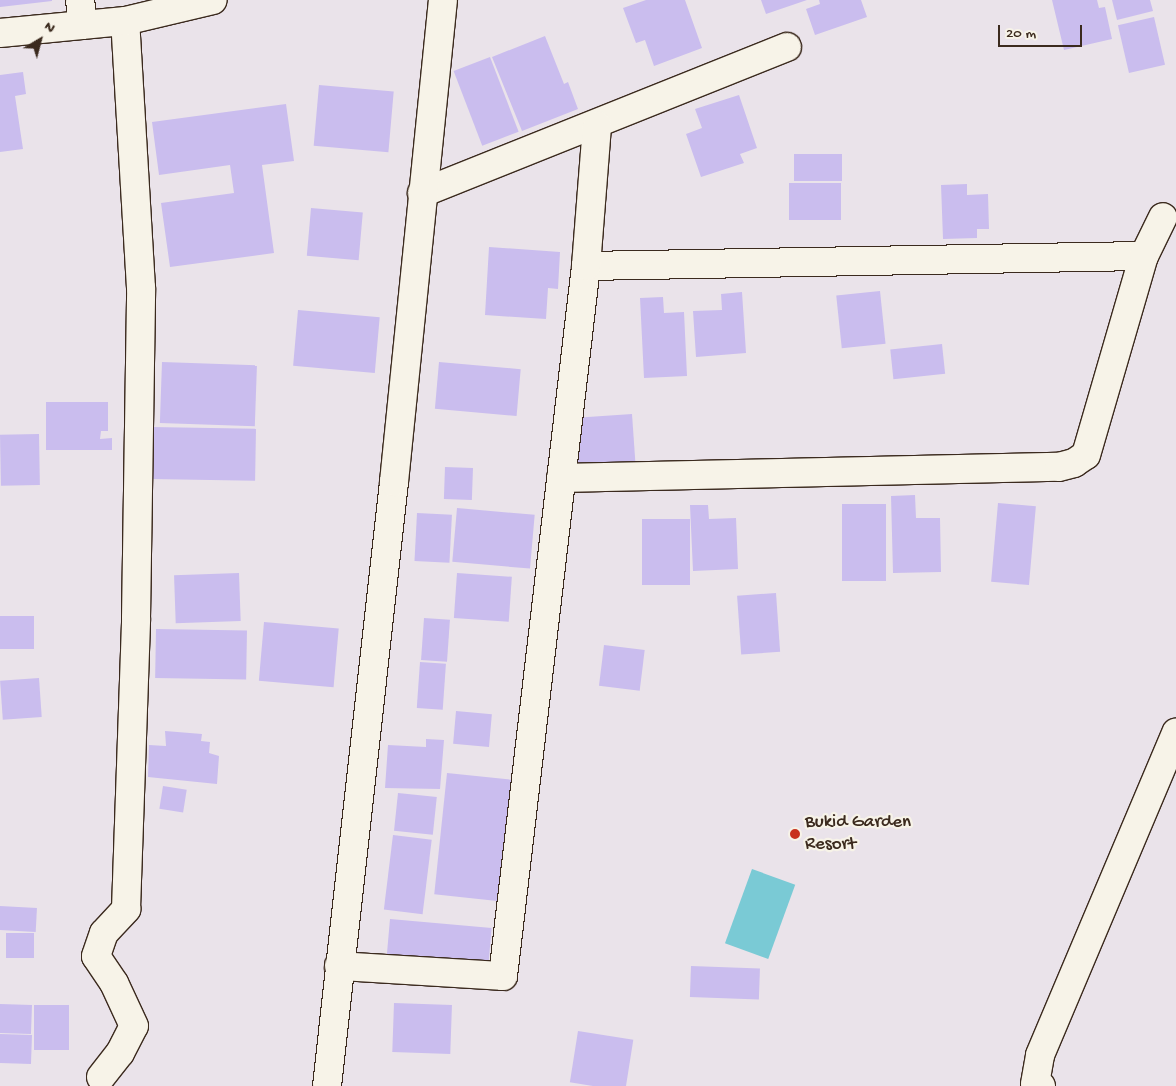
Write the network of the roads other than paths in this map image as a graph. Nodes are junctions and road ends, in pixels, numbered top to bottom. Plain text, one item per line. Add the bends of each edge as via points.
1 (213, 0) edge
2 (443, 0) edge
3 (82, 13) edge
4 (126, 21) junction
5 (0, 34) edge
6 (787, 47) dead end
7 (597, 126) junction
8 (422, 194) junction
9 (1163, 217) dead end
10 (1144, 256) junction
11 (586, 266) junction
12 (561, 478) junction
13 (1176, 733) edge
14 (339, 966) junction
15 (101, 1077) dead end
16 (327, 1086) edge
17 (1040, 1086) edge

1 - 4 street
2 - 8 street
3 - 4 street
3 - 5 street
4 - 15 street via 141,288 136,628 126,909 104,933 96,956 114,983 134,1026 120,1053
6 - 7 street
7 - 8 street
7 - 11 street
8 - 14 street via 394,482
9 - 10 street
10 - 11 street
10 - 12 street via 1086,455 1074,463 1059,467
11 - 12 street
12 - 14 street via 503,976
13 - 17 street via 1040,1055 1036,1084
14 - 16 street

